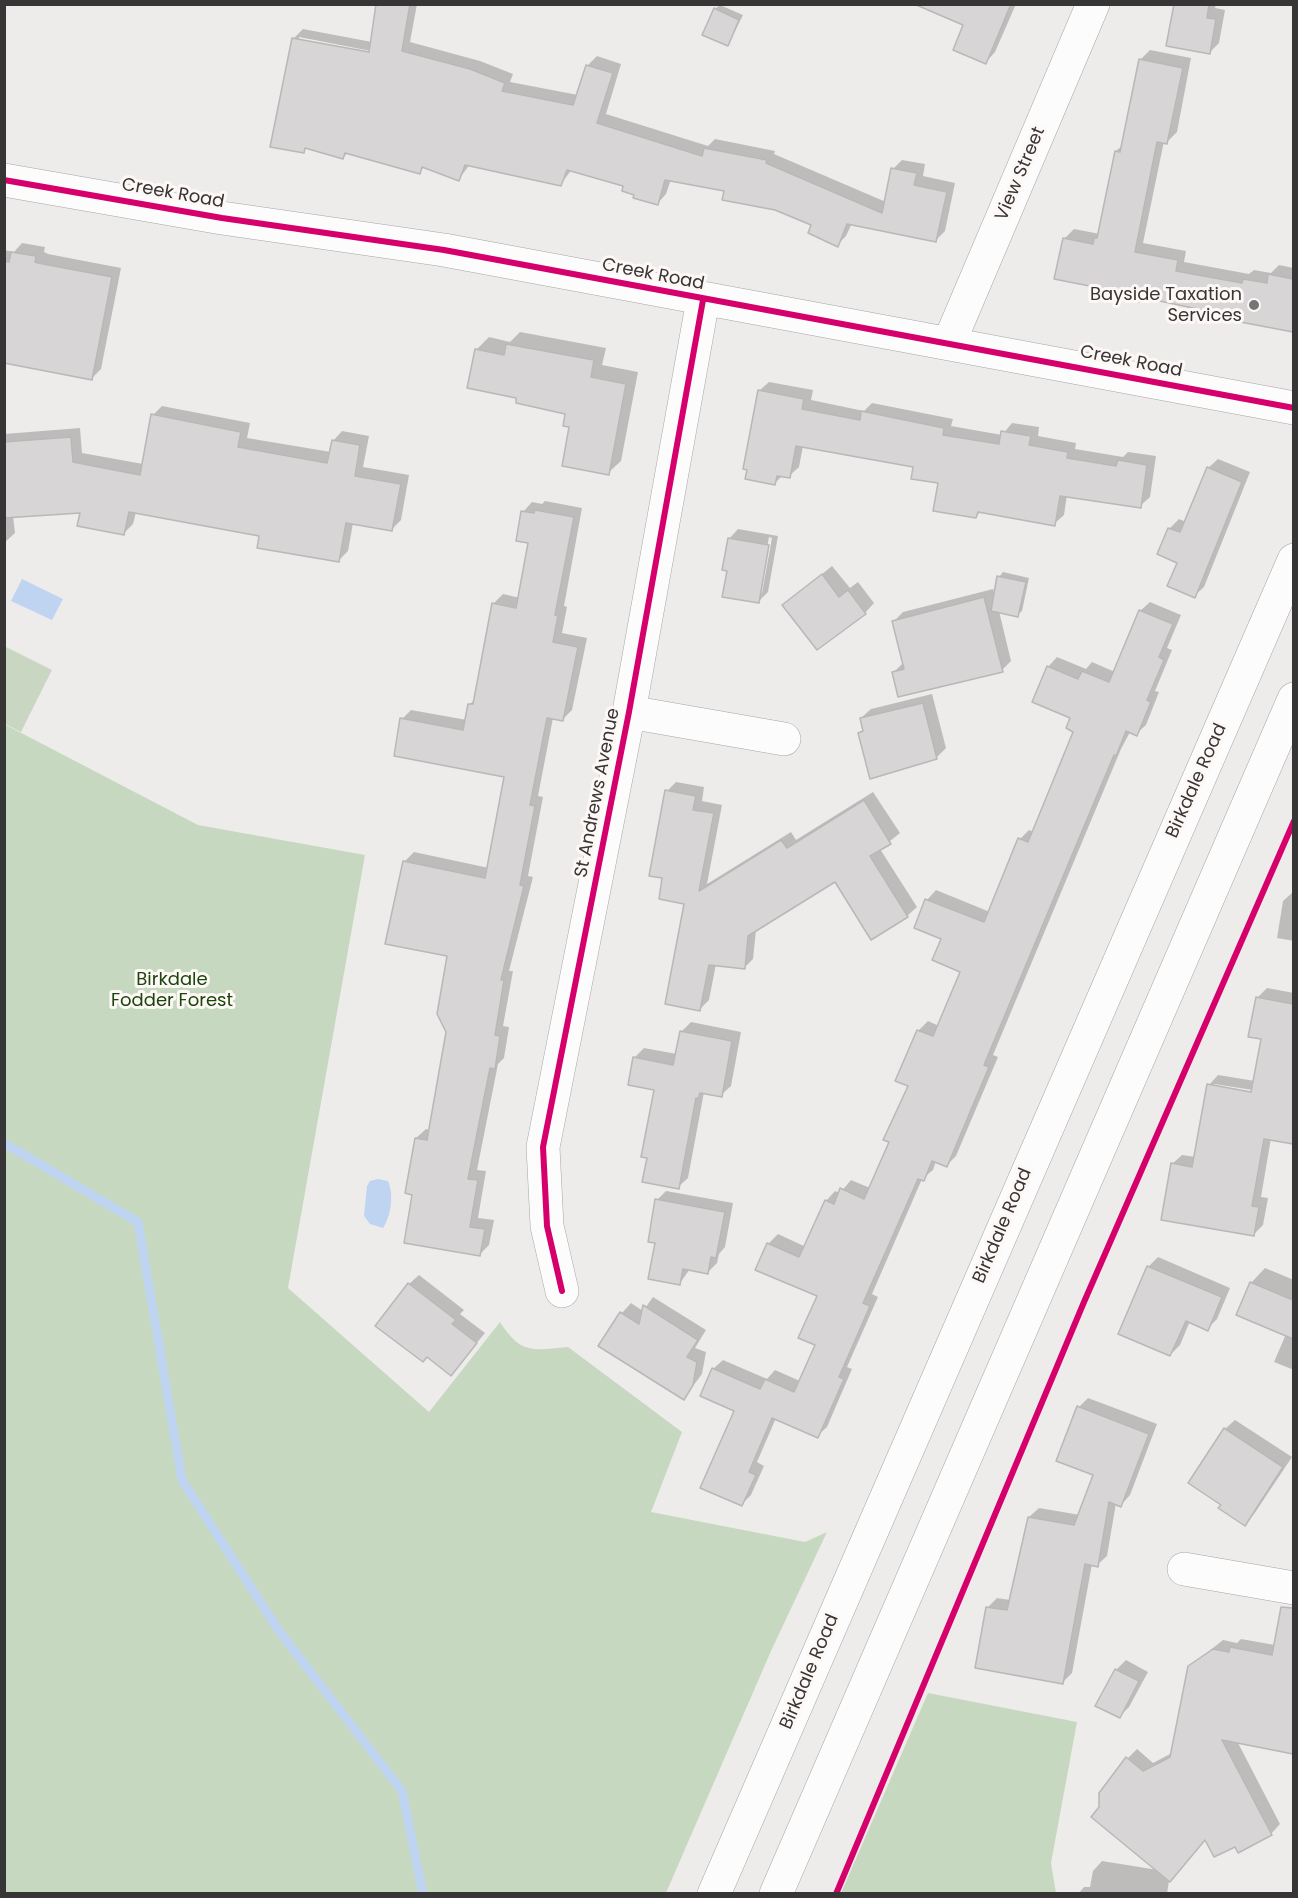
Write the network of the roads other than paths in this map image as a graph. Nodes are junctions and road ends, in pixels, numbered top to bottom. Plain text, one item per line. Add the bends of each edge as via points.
1 (1094, 4) edge
2 (4, 180) edge
3 (703, 300) junction
4 (949, 344) junction
5 (1293, 408) edge
6 (1293, 560) edge
7 (1293, 699) edge
8 (629, 712) junction
9 (784, 739) dead end
10 (562, 1291) dead end
11 (1184, 1569) dead end
12 (1293, 1588) edge
13 (714, 1893) edge
14 (776, 1893) edge

1 - 4 street, View Street
2 - 3 street, Creek Road via 222,218 444,250
3 - 4 street, Creek Road
3 - 8 street, St Andrews Avenue
4 - 5 street, Creek Road
6 - 13 street, Birkdale Road
7 - 14 street
8 - 9 street
8 - 10 street, St Andrews Avenue via 543,1147 547,1226
11 - 12 street

